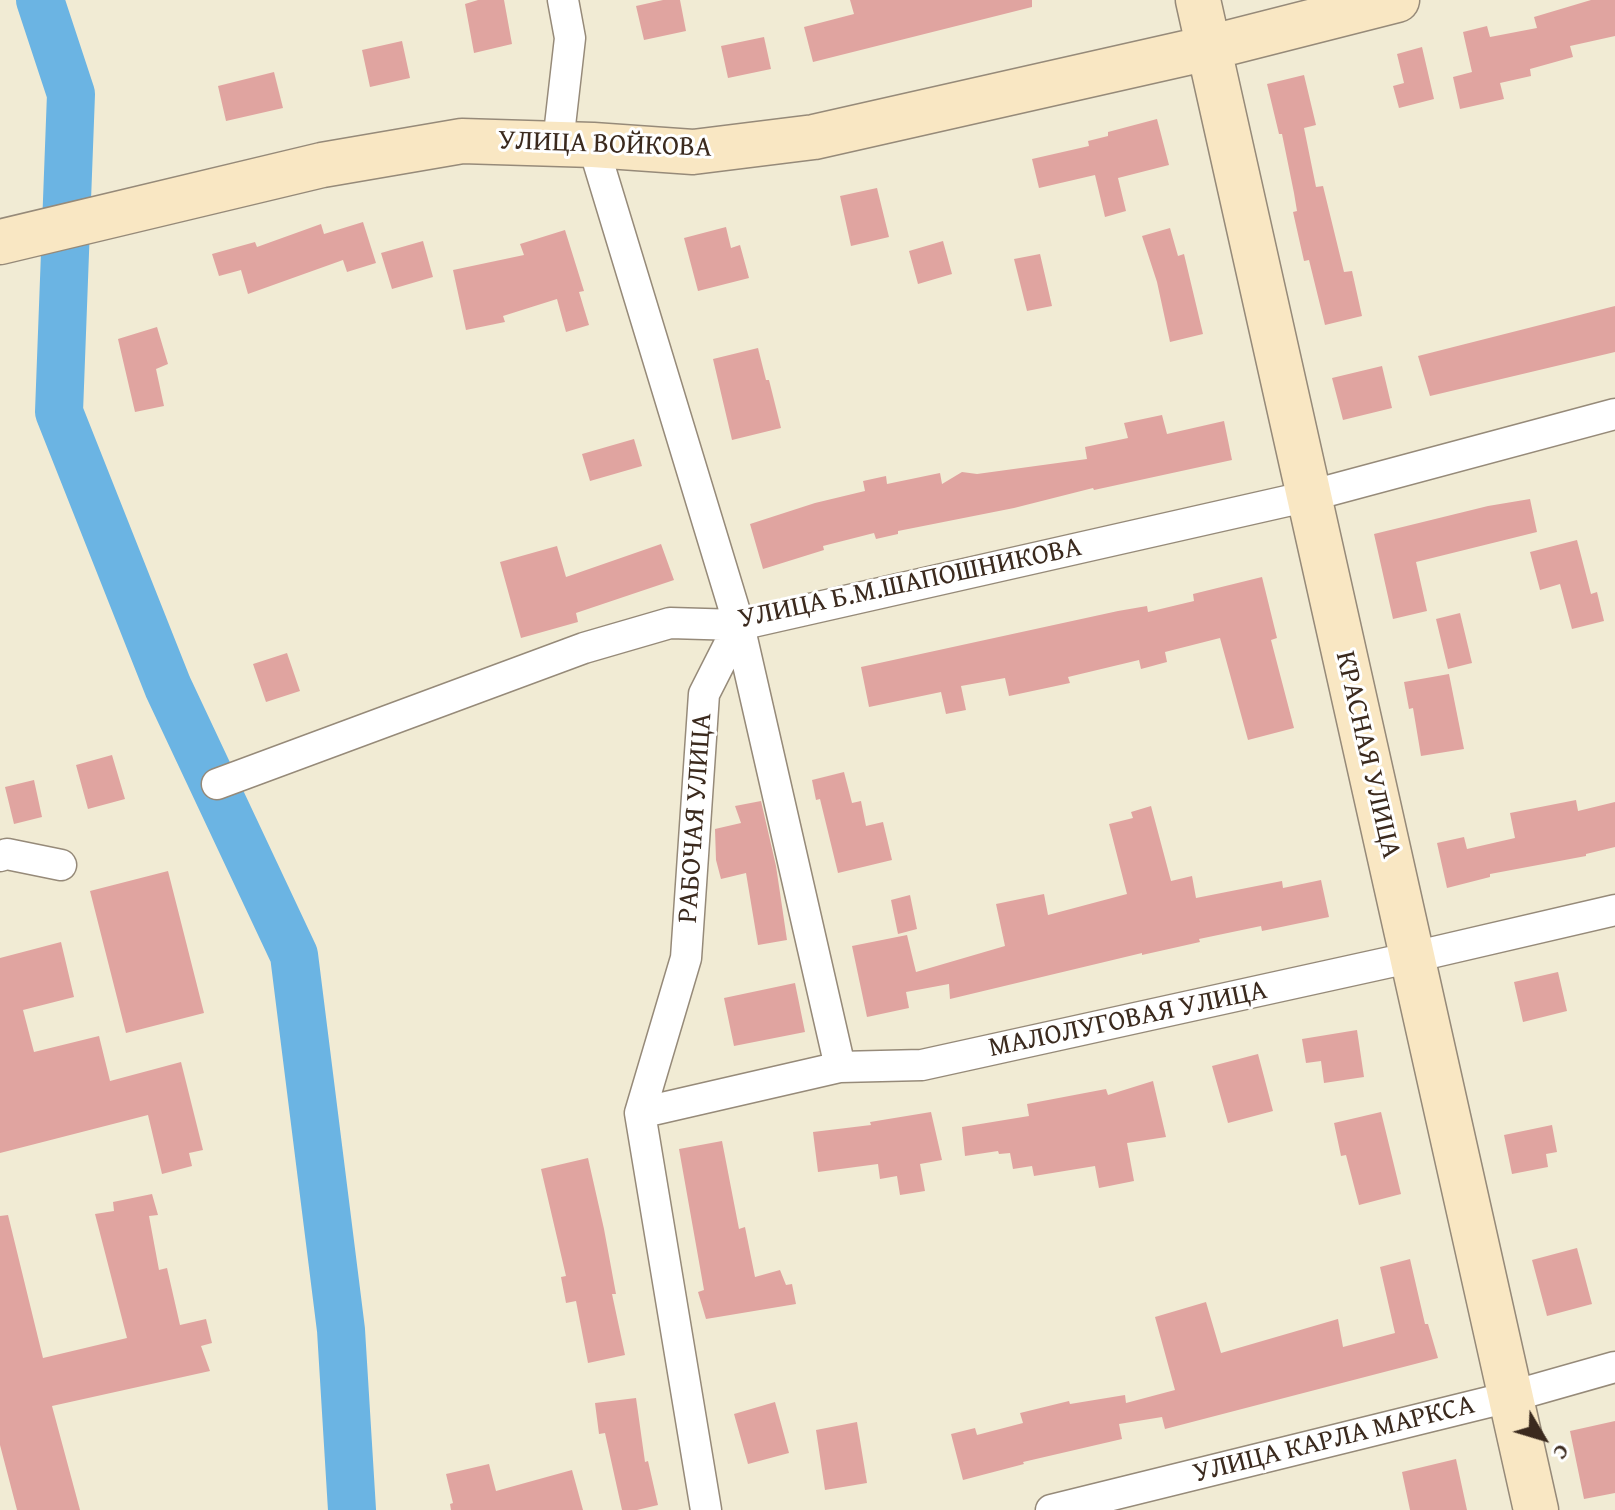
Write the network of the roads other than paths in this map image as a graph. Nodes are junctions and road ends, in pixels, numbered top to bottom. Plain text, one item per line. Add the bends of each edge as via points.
1 (563, 0) edge
2 (1198, 0) edge
3 (1397, 0) edge
4 (1208, 48) junction
5 (575, 144) junction
6 (0, 242) edge
7 (1615, 414) edge
8 (1309, 496) junction
9 (739, 625) junction
10 (217, 784) dead end
11 (2, 847) edge
12 (61, 865) dead end
13 (1615, 910) edge
14 (1413, 957) junction
15 (840, 1067) junction
16 (640, 1113) junction
17 (1615, 1367) edge
18 (1509, 1397) junction
19 (706, 1510) edge
20 (1051, 1510) edge
21 (1536, 1510) edge

1 - 5 street
2 - 4 street, КРАСНАЯ УЛИЦА
3 - 4 street, УЛИЦА ВОЙКОВА
4 - 5 street, УЛИЦА ВОЙКОВА via 814,137 693,152
4 - 8 street, КРАСНАЯ УЛИЦА
5 - 6 street, УЛИЦА ВОЙКОВА via 462,141 322,165
5 - 9 street
7 - 8 street, УЛИЦА Б.М.ШАПОШНИКОВА
8 - 9 street, УЛИЦА Б.М.ШАПОШНИКОВА
8 - 14 street, КРАСНАЯ УЛИЦА
9 - 10 street, УЛИЦА Б.М.ШАПОШНИКОВА via 670,623 584,648
9 - 15 street
9 - 16 street, РАБОЧАЯ УЛИЦА via 704,694 686,958
11 - 12 street
13 - 14 street, МАЛОЛУГОВАЯ УЛИЦА
14 - 15 street, МАЛОЛУГОВАЯ УЛИЦА via 922,1065
14 - 18 street, КРАСНАЯ УЛИЦА
15 - 16 street, МАЛОЛУГОВАЯ УЛИЦА
16 - 19 street, РАБОЧАЯ УЛИЦА
17 - 18 street, УЛИЦА КАРЛА МАРКСА
18 - 20 street, УЛИЦА КАРЛА МАРКСА
18 - 21 street, КРАСНАЯ УЛИЦА

